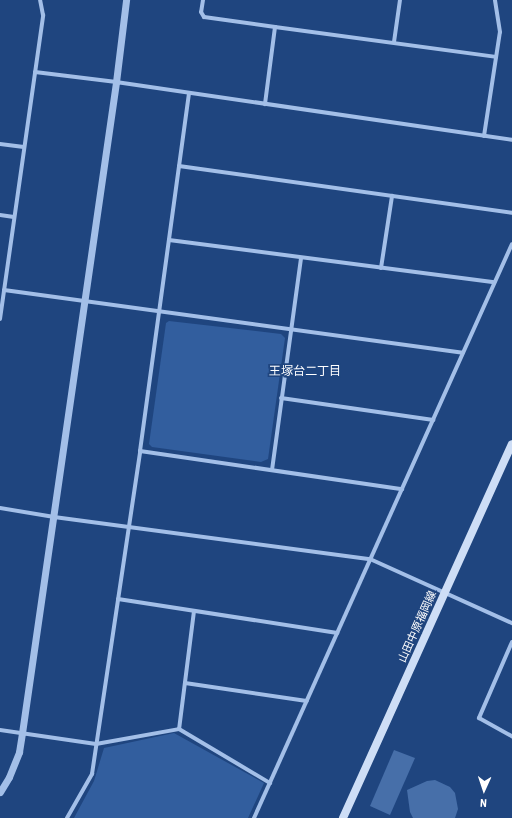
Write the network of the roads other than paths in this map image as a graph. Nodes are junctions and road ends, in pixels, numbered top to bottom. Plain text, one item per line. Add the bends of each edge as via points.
1 (40, 0) edge
2 (126, 0) edge
3 (203, 0) edge
4 (400, 0) edge
5 (495, 0) edge
6 (274, 27) junction
7 (394, 42) junction
8 (496, 57) junction
9 (35, 72) junction
10 (116, 82) junction
11 (189, 93) junction
12 (265, 104) junction
13 (484, 136) junction
14 (512, 140) edge
15 (0, 144) edge
16 (24, 147) junction
17 (179, 166) junction
18 (392, 196) junction
19 (512, 213) edge
20 (0, 215) edge
21 (14, 217) junction
22 (169, 240) junction
23 (512, 244) edge
24 (301, 258) junction
25 (381, 268) junction
26 (494, 282) junction
27 (4, 290) junction
28 (84, 301) junction
29 (160, 310) junction
30 (0, 319) edge
31 (291, 328) junction
32 (463, 353) junction
33 (281, 398) junction
34 (432, 420) junction
35 (512, 444) edge
36 (140, 451) junction
37 (272, 470) junction
38 (402, 489) junction
39 (0, 508) edge
40 (54, 517) junction
41 (128, 526) junction
42 (370, 559) junction
43 (445, 592) junction
44 (118, 599) junction
45 (194, 611) junction
46 (512, 623) edge
47 (337, 633) junction
48 (512, 642) edge
49 (185, 683) junction
50 (307, 700) junction
51 (179, 729) junction
52 (0, 730) edge
53 (22, 733) junction
54 (512, 736) edge
55 (96, 744) junction
56 (270, 783) junction
57 (0, 792) edge
58 (67, 818) edge
59 (254, 818) edge
60 (343, 818) edge

1 - 9 street via 43,15
2 - 10 street
3 - 6 street via 201,12 204,17
4 - 7 street
5 - 8 street via 500,28
6 - 7 street
6 - 12 street
7 - 8 street
8 - 13 street
9 - 10 street
9 - 16 street
10 - 11 street
10 - 28 street
11 - 12 street
11 - 17 street
12 - 13 street
13 - 14 street
15 - 16 street
16 - 21 street
17 - 18 street
17 - 22 street
18 - 19 street
18 - 25 street
20 - 21 street
21 - 27 street
22 - 24 street
22 - 29 street
23 - 26 street
24 - 25 street
24 - 31 street
25 - 26 street
26 - 32 street
27 - 28 street
27 - 30 street
28 - 29 street
28 - 40 street
29 - 31 street
29 - 36 street
31 - 32 street
31 - 33 street
32 - 34 street
33 - 34 street
33 - 37 street
34 - 38 street
35 - 43 main road, 山田中原福岡線
36 - 37 street
36 - 41 street
37 - 38 street
38 - 42 street
39 - 40 street
40 - 41 street
40 - 53 street
41 - 42 street
41 - 44 street
42 - 43 street
42 - 47 street
43 - 46 street
43 - 60 main road, 山田中原福岡線
44 - 45 street
44 - 55 street
45 - 47 street
45 - 49 street
47 - 50 street
48 - 54 street via 479,718
49 - 50 street
49 - 51 street
50 - 56 street
51 - 55 street
51 - 56 street
52 - 53 street
53 - 55 street
53 - 57 street via 19,752 10,777
55 - 58 street via 92,774
56 - 59 street

